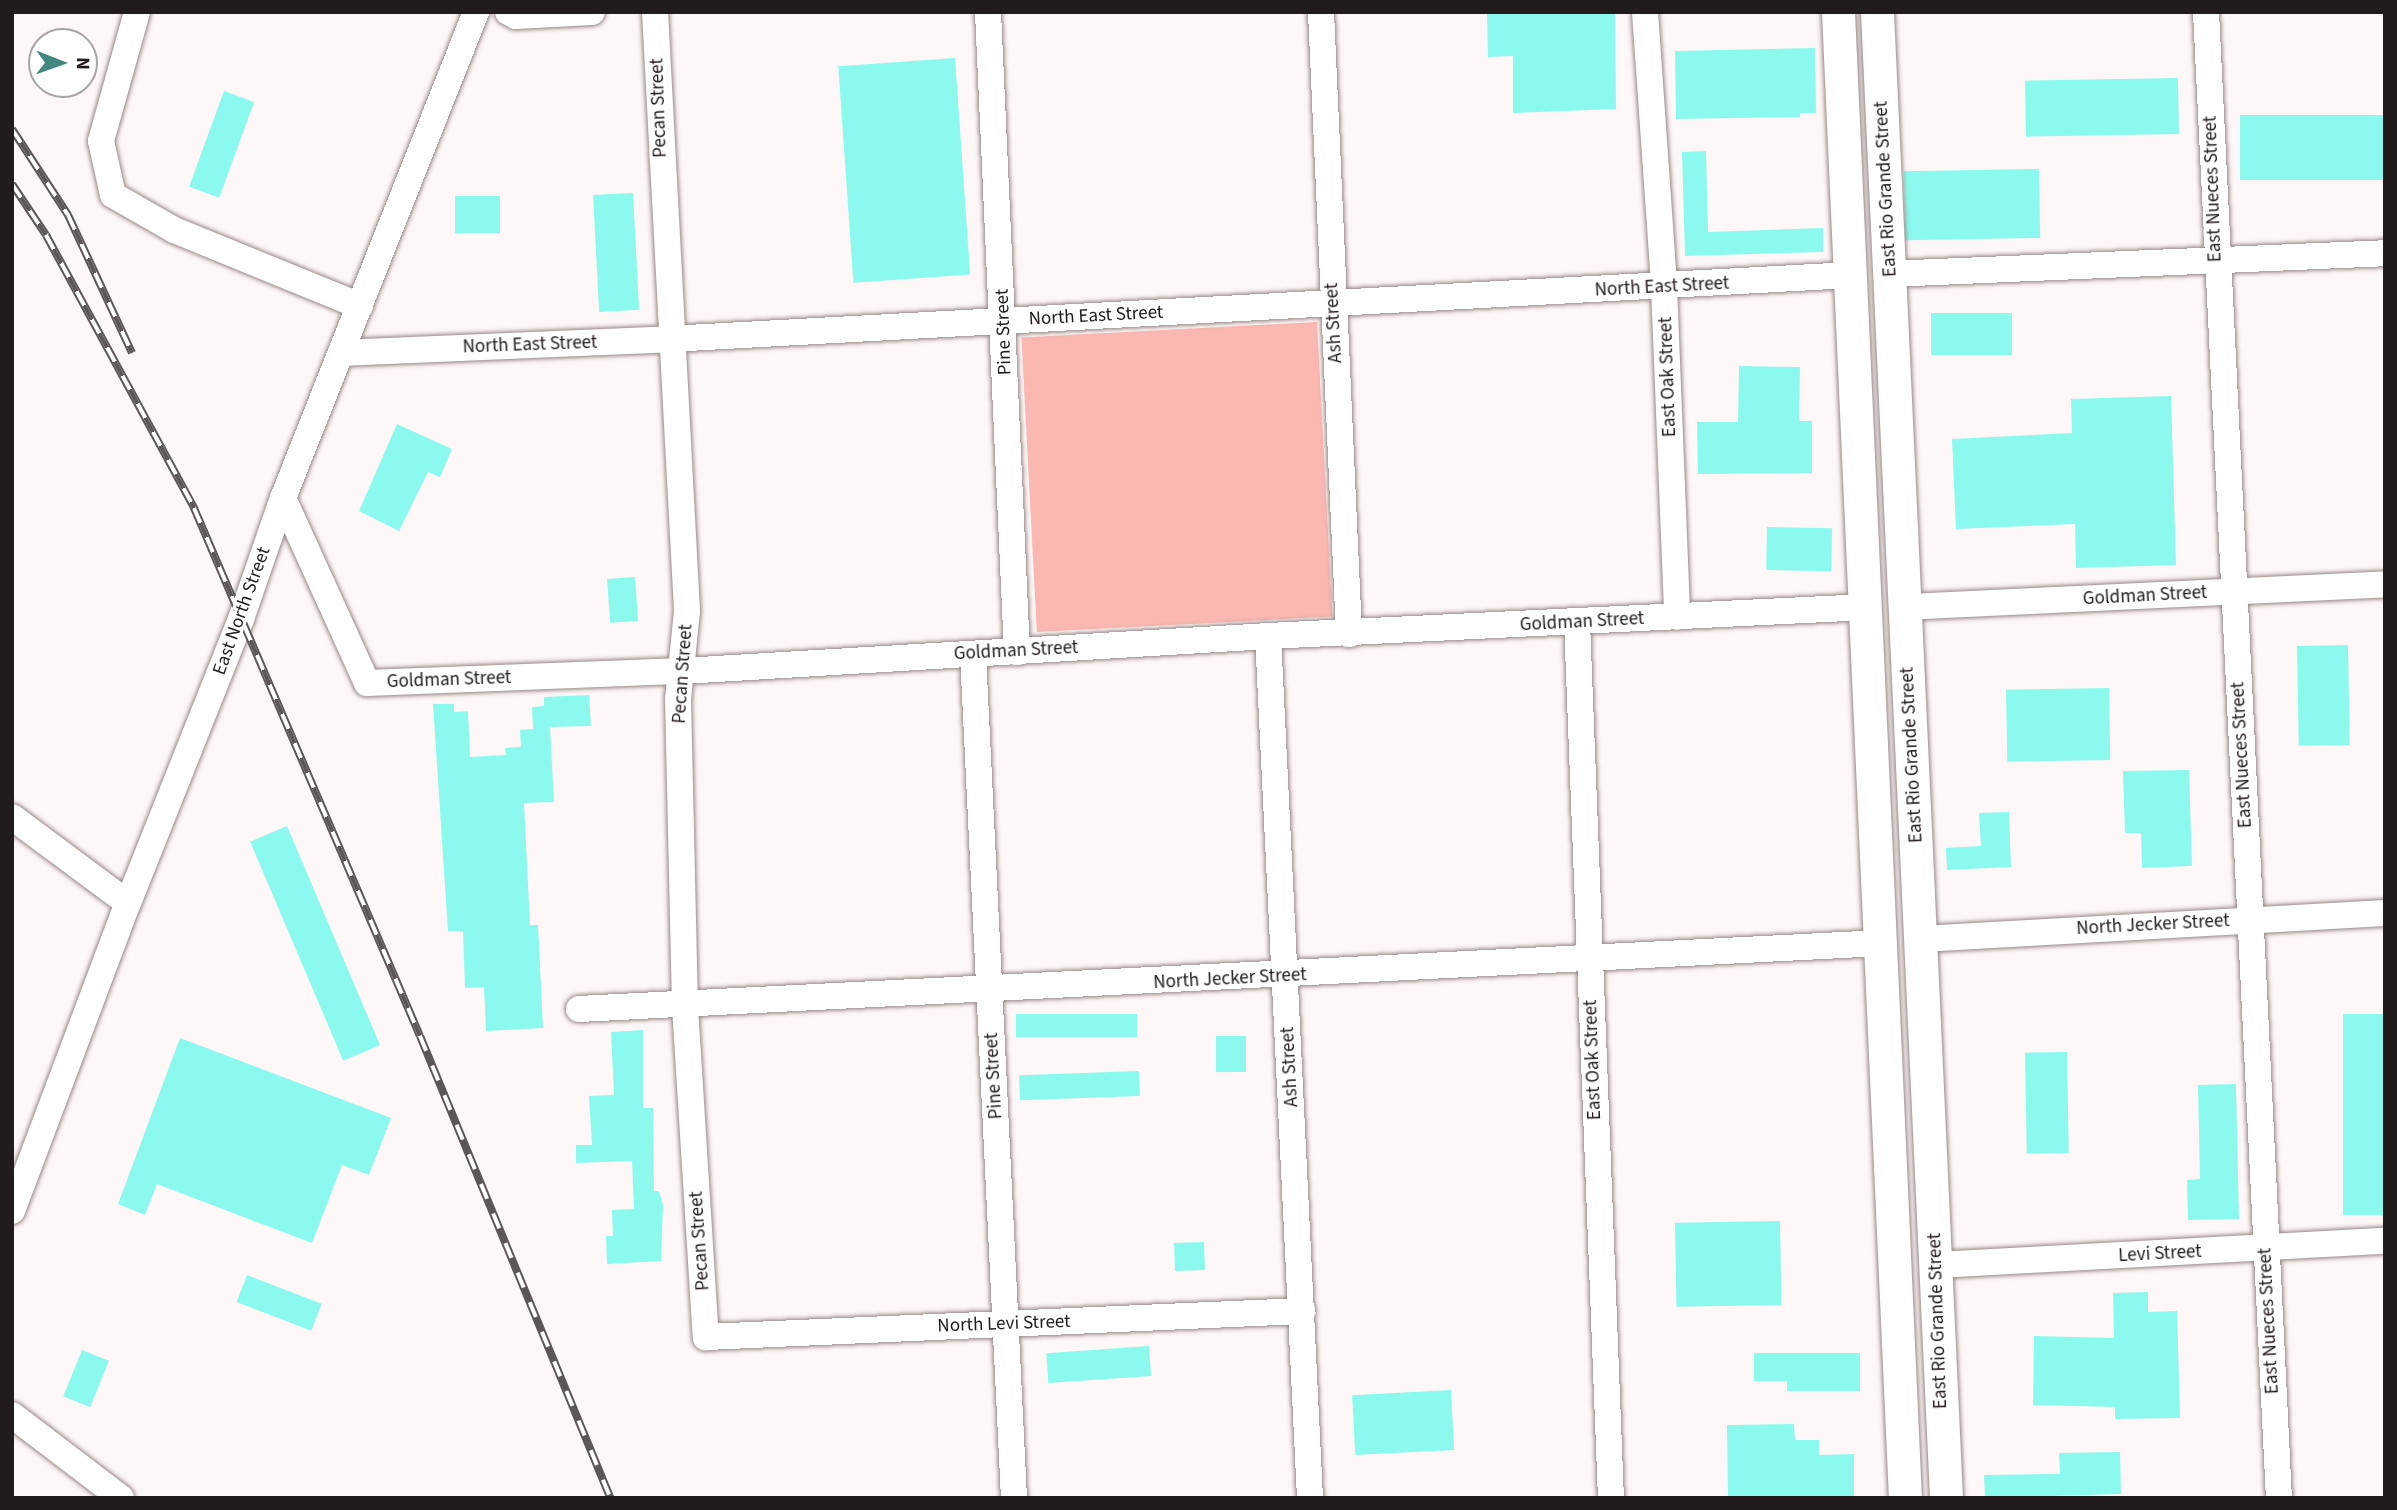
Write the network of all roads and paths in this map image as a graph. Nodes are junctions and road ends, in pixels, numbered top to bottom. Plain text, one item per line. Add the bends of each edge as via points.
1 (137, 12) edge
2 (476, 12) edge
3 (508, 12) edge
4 (592, 12) edge
5 (655, 12) edge
6 (988, 12) edge
7 (1321, 12) edge
8 (1645, 12) edge
9 (1838, 12) edge
10 (1877, 12) edge
11 (2206, 12) edge
12 (2385, 253) edge
13 (2216, 262) junction
14 (1889, 274) junction
15 (1850, 275) junction
16 (1664, 287) junction
17 (1332, 304) junction
18 (360, 306) junction
19 (1004, 320) junction
20 (669, 339) junction
21 (341, 353) junction
22 (283, 498) junction
23 (1863, 513) junction
24 (2385, 583) edge
25 (2233, 592) junction
26 (1867, 607) junction
27 (1905, 607) junction
28 (1677, 617) junction
29 (1577, 622) junction
30 (1349, 634) junction
31 (1268, 636) junction
32 (1017, 652) junction
33 (973, 654) junction
34 (683, 671) junction
35 (1910, 698) junction
36 (12, 817) edge
37 (128, 903) junction
38 (2385, 913) edge
39 (2250, 920) junction
40 (1921, 939) junction
41 (1881, 943) junction
42 (1589, 961) junction
43 (1286, 977) junction
44 (990, 991) junction
45 (685, 1007) junction
46 (579, 1009) dead end
47 (12, 1211) edge
48 (2385, 1241) edge
49 (2265, 1248) junction
50 (1936, 1265) junction
51 (1302, 1311) junction
52 (1007, 1324) junction
53 (706, 1337) joint
54 (12, 1415) edge
55 (121, 1498) edge
56 (1014, 1498) edge
57 (1310, 1498) edge
58 (1611, 1498) edge
59 (1905, 1498) edge
60 (1946, 1498) edge
61 (2279, 1498) edge

1 - 18 street via 101,141 103,167 113,195 139,213
2 - 18 street, East North Street
3 - 4 street via 516,16
5 - 20 street, Pecan Street
6 - 19 street, Pine Street
7 - 17 street, Ash Street
8 - 16 street, East Oak Street
9 - 15 main road, East Rio Grande Street
10 - 14 main road, East Rio Grande Street
11 - 13 street, East Nueces Street
12 - 13 street
13 - 14 street
13 - 25 street, East Nueces Street
14 - 27 main road, East Rio Grande Street
15 - 16 street, North East Street
15 - 23 main road, East Rio Grande Street
16 - 17 street, North East Street
16 - 28 street, East Oak Street
17 - 19 street, North East Street
17 - 30 street, Ash Street
18 - 21 street, East North Street
19 - 20 street, North East Street
19 - 32 street, Pine Street
20 - 21 street, North East Street
20 - 34 street, Pecan Street via 687,611
21 - 22 street, East North Street
22 - 34 street, Goldman Street via 367,683
22 - 37 street, East North Street via 241,619
23 - 26 main road, East Rio Grande Street
23 - 27 main road via 1880,532 1890,595
24 - 25 street, Goldman Street
25 - 27 street, Goldman Street
25 - 39 street, East Nueces Street
26 - 28 street, Goldman Street
26 - 35 main road via 1884,622 1889,673
26 - 41 main road, East Rio Grande Street
27 - 35 main road, East Rio Grande Street
28 - 29 street, Goldman Street
29 - 30 street, Goldman Street
29 - 42 street, East Oak Street
30 - 31 street, Goldman Street
31 - 32 street, Goldman Street
31 - 43 street, Ash Street
32 - 33 street, Goldman Street
33 - 34 street, Goldman Street
33 - 44 street, Pine Street
34 - 45 street, Pecan Street via 678,699
35 - 40 main road, East Rio Grande Street
36 - 37 street
37 - 47 street, East North Street
38 - 39 street, North Jecker Street
39 - 40 street, North Jecker Street
39 - 49 street, East Nueces Street
40 - 50 main road, East Rio Grande Street
41 - 42 street, North Jecker Street
41 - 59 main road, East Rio Grande Street
42 - 43 street, North Jecker Street
42 - 58 street, East Oak Street
43 - 44 street, North Jecker Street
43 - 51 street, Ash Street
44 - 45 street, North Jecker Street
44 - 52 street, Pine Street
45 - 46 street, North Jecker Street
45 - 53 street, Pecan Street
48 - 49 street, Levi Street
49 - 50 street, Levi Street
49 - 61 street, East Nueces Street
50 - 60 main road, East Rio Grande Street
51 - 52 street, North Levi Street
51 - 57 street, Ash Street
52 - 53 street, North Levi Street
52 - 56 street, Pine Street
54 - 55 street

